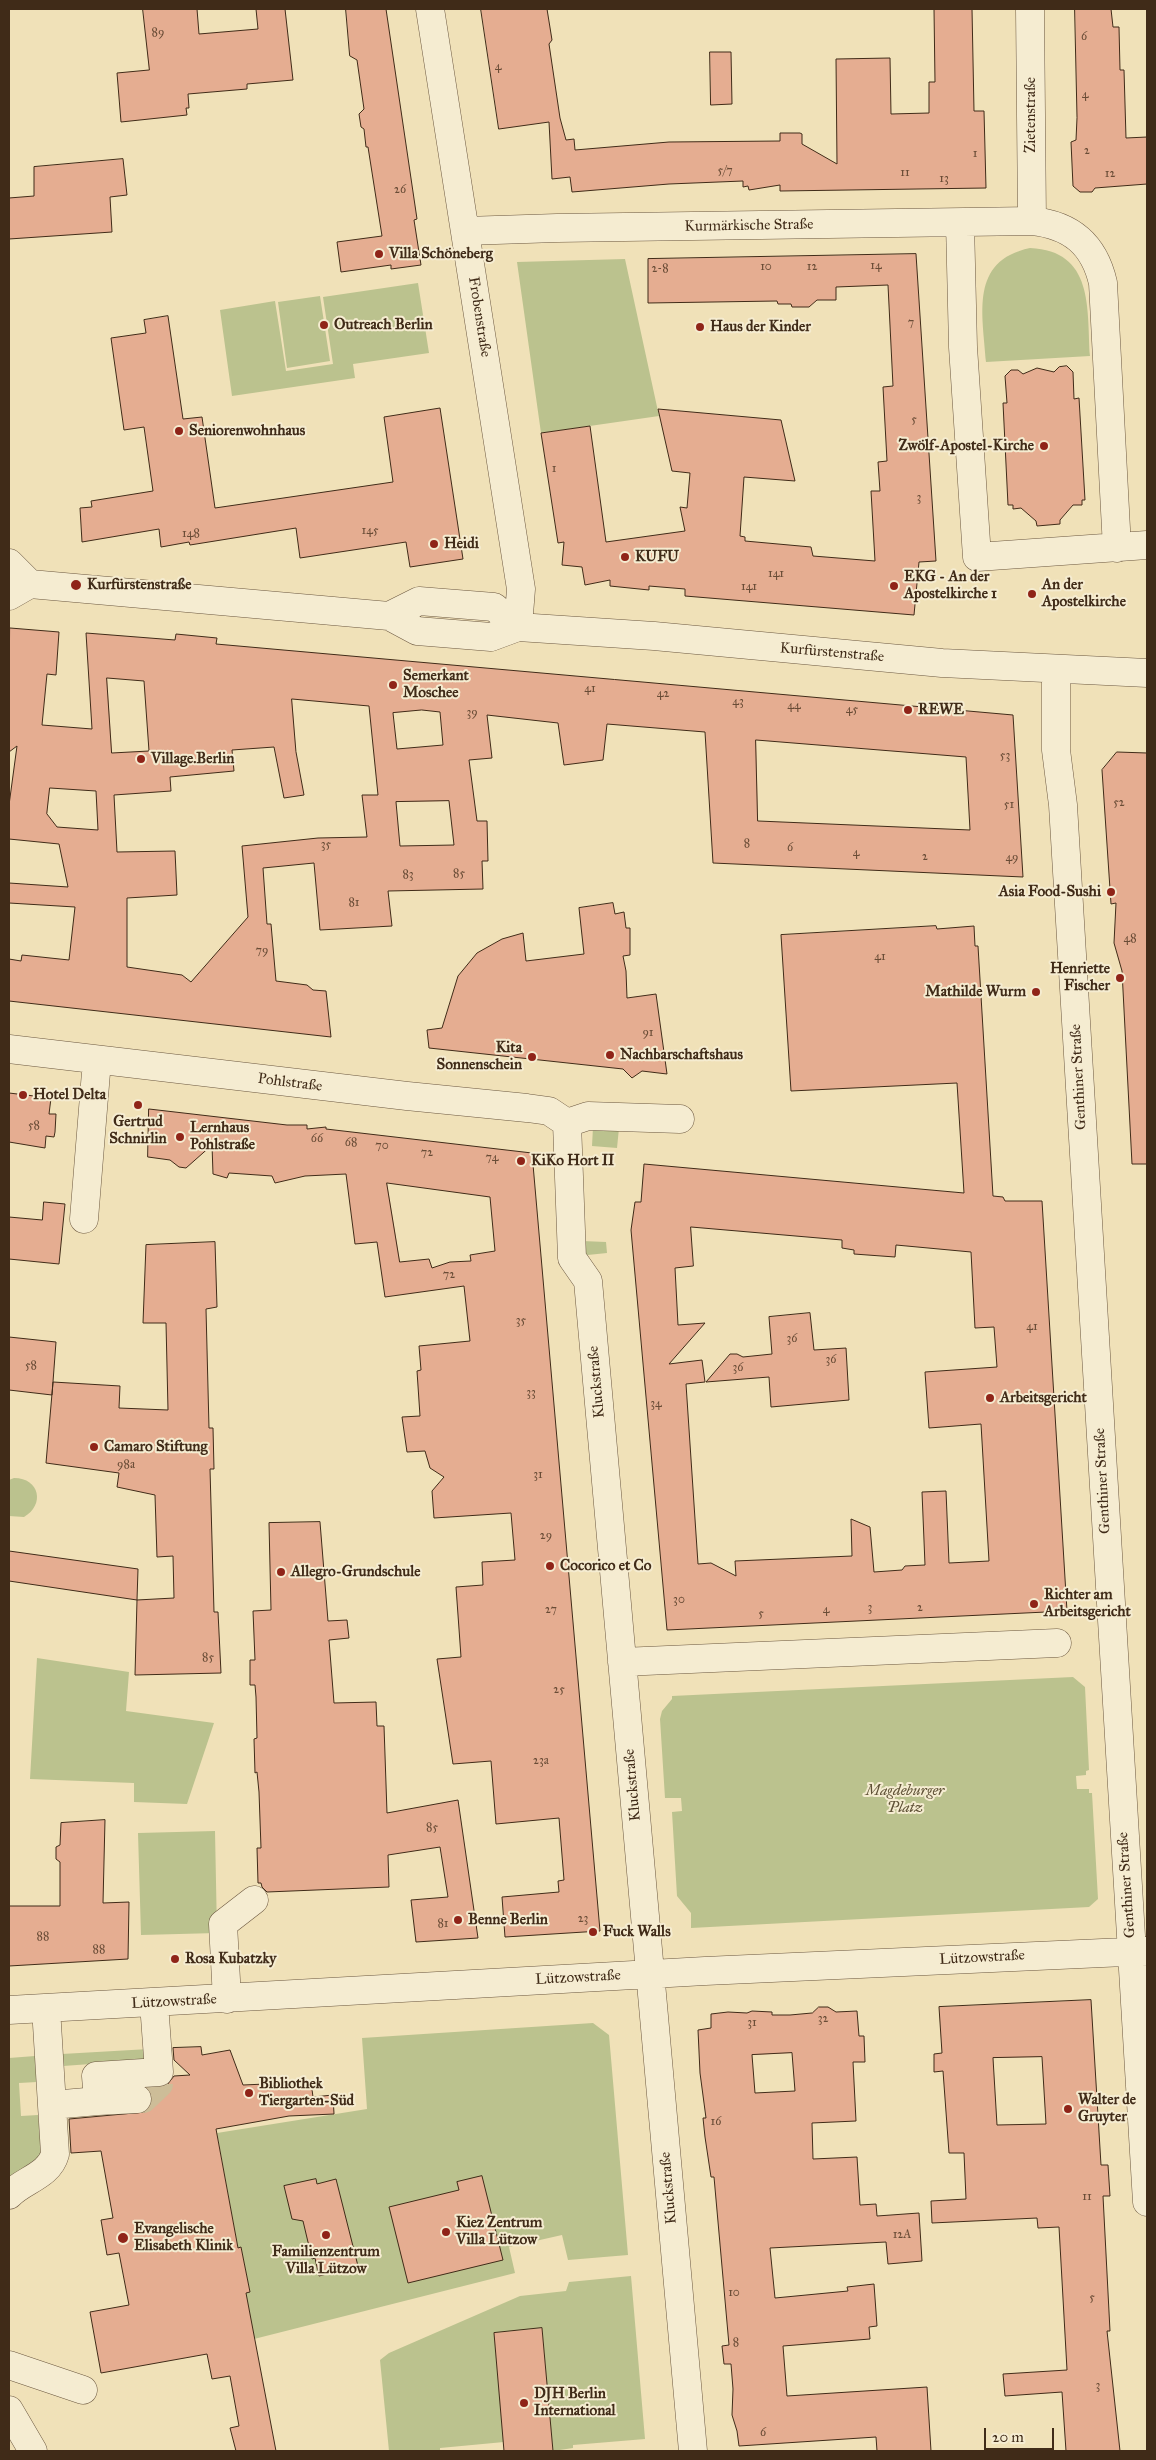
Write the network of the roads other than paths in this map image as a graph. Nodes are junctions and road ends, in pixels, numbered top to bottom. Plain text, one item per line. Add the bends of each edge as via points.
1 (430, 9) edge
2 (1030, 9) edge
3 (1032, 221) junction
4 (960, 223) junction
5 (465, 231) junction
6 (1147, 545) edge
7 (1117, 548) junction
8 (9, 563) edge
9 (19, 590) edge
10 (518, 626) junction
11 (1056, 670) junction
12 (1147, 674) edge
13 (9, 1049) edge
14 (97, 1060) junction
15 (680, 1119) dead end
16 (567, 1123) junction
17 (84, 1219) dead end
18 (1057, 1643) dead end
19 (622, 1662) junction
20 (254, 1900) dead end
21 (1140, 1951) edge
22 (650, 1974) junction
23 (228, 1999) junction
24 (154, 2003) junction
25 (46, 2008) junction
26 (9, 2010) edge
27 (137, 2099) tunnel mouth
28 (98, 2101) junction
29 (52, 2104) junction
30 (9, 2195) edge
31 (1147, 2202) edge
32 (9, 2365) edge
33 (83, 2390) dead end
34 (10, 2423) edge
35 (33, 2451) edge
36 (693, 2451) edge

1 - 5 street, Frobenstraße
2 - 3 street, Zietenstraße
3 - 4 street, Kurmärkische Straße
3 - 7 street via 1052,223 1069,232 1088,248 1099,266 1107,337
4 - 5 street, Kurmärkische Straße
4 - 7 street via 963,347 977,557
5 - 10 street, Frobenstraße via 521,589
6 - 7 street
8 - 9 street
9 - 10 street via 389,616 419,601 494,607
10 - 11 street, Kurfürstenstraße
11 - 12 street, Kurfürstenstraße
11 - 21 street, Genthiner Straße via 1056,750 1063,814
13 - 14 street, Pohlstraße
14 - 16 street, Pohlstraße via 527,1108 549,1112
14 - 17 street
15 - 16 street via 588,1116
16 - 19 street, Kluckstraße via 572,1258 588,1282
18 - 19 street
19 - 22 street, Kluckstraße
20 - 23 street via 224,1924
21 - 22 street, Lützowstraße
21 - 31 street, Genthiner Straße
22 - 23 street, Lützowstraße
22 - 36 street, Kluckstraße
23 - 24 street, Lützowstraße
24 - 25 street, Lützowstraße
24 - 28 street via 159,2075 96,2076
25 - 26 street, Lützowstraße
25 - 29 street
27 - 28 street
28 - 29 street
29 - 30 street via 55,2154 52,2164
32 - 33 street
34 - 35 street

